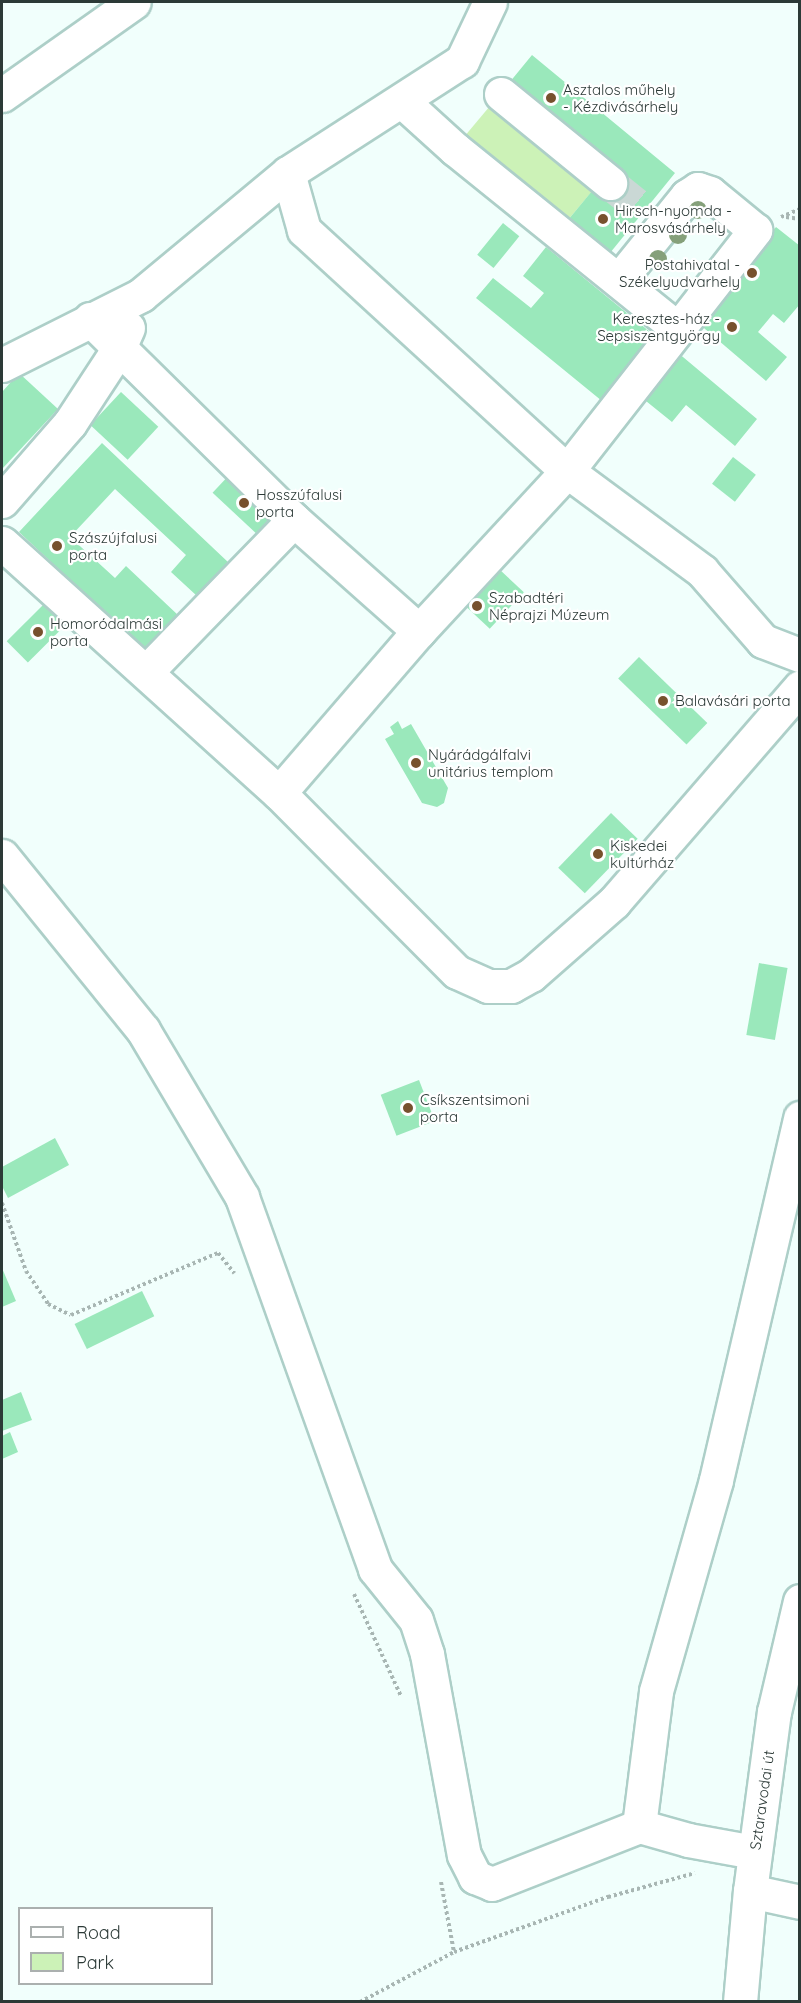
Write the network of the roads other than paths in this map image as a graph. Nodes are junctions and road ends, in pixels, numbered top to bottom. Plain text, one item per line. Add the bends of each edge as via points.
1 (134, 2) edge
2 (490, 2) edge
3 (501, 94) dead end
4 (2, 95) edge
5 (402, 101) junction
6 (288, 173) junction
7 (610, 183) tunnel mouth
8 (619, 280) junction
9 (141, 296) junction
10 (90, 319) junction
11 (677, 328) junction
12 (119, 348) junction
13 (2, 365) edge
14 (567, 471) junction
15 (2, 501) edge
16 (294, 520) junction
17 (2, 543) edge
18 (419, 631) junction
19 (800, 655) edge
20 (146, 672) junction
21 (800, 687) edge
22 (279, 793) junction
23 (2, 856) edge
24 (800, 1118) edge
25 (800, 1601) edge
26 (639, 1826) junction
27 (754, 1852) junction
28 (750, 1891) junction
29 (800, 1902) edge
30 (740, 2001) edge

1 - 4 street
2 - 5 street via 462,61
3 - 7 street
5 - 6 street
5 - 8 street via 455,149
6 - 9 street
6 - 14 street via 304,230
8 - 11 street
8 - 11 street via 654,218 698,189 710,193 755,230
9 - 10 street
9 - 12 street
10 - 12 street
10 - 13 street
11 - 14 street
12 - 15 street via 70,423
12 - 16 street
14 - 18 street
14 - 19 street via 702,571 763,640
16 - 18 street
16 - 20 street
17 - 20 street
18 - 22 street
20 - 22 street
21 - 22 street via 614,902 531,975 511,986 488,986 457,972
23 - 26 street via 143,1030 242,1197 375,1569 416,1620 427,1654 464,1855 475,1877 492,1884
24 - 26 street via 716,1480 656,1691
25 - 27 street, Sztaravodai út via 774,1712
26 - 27 street
27 - 28 street, Sztaravodai út
28 - 29 street
28 - 30 street, Sztaravodai út

